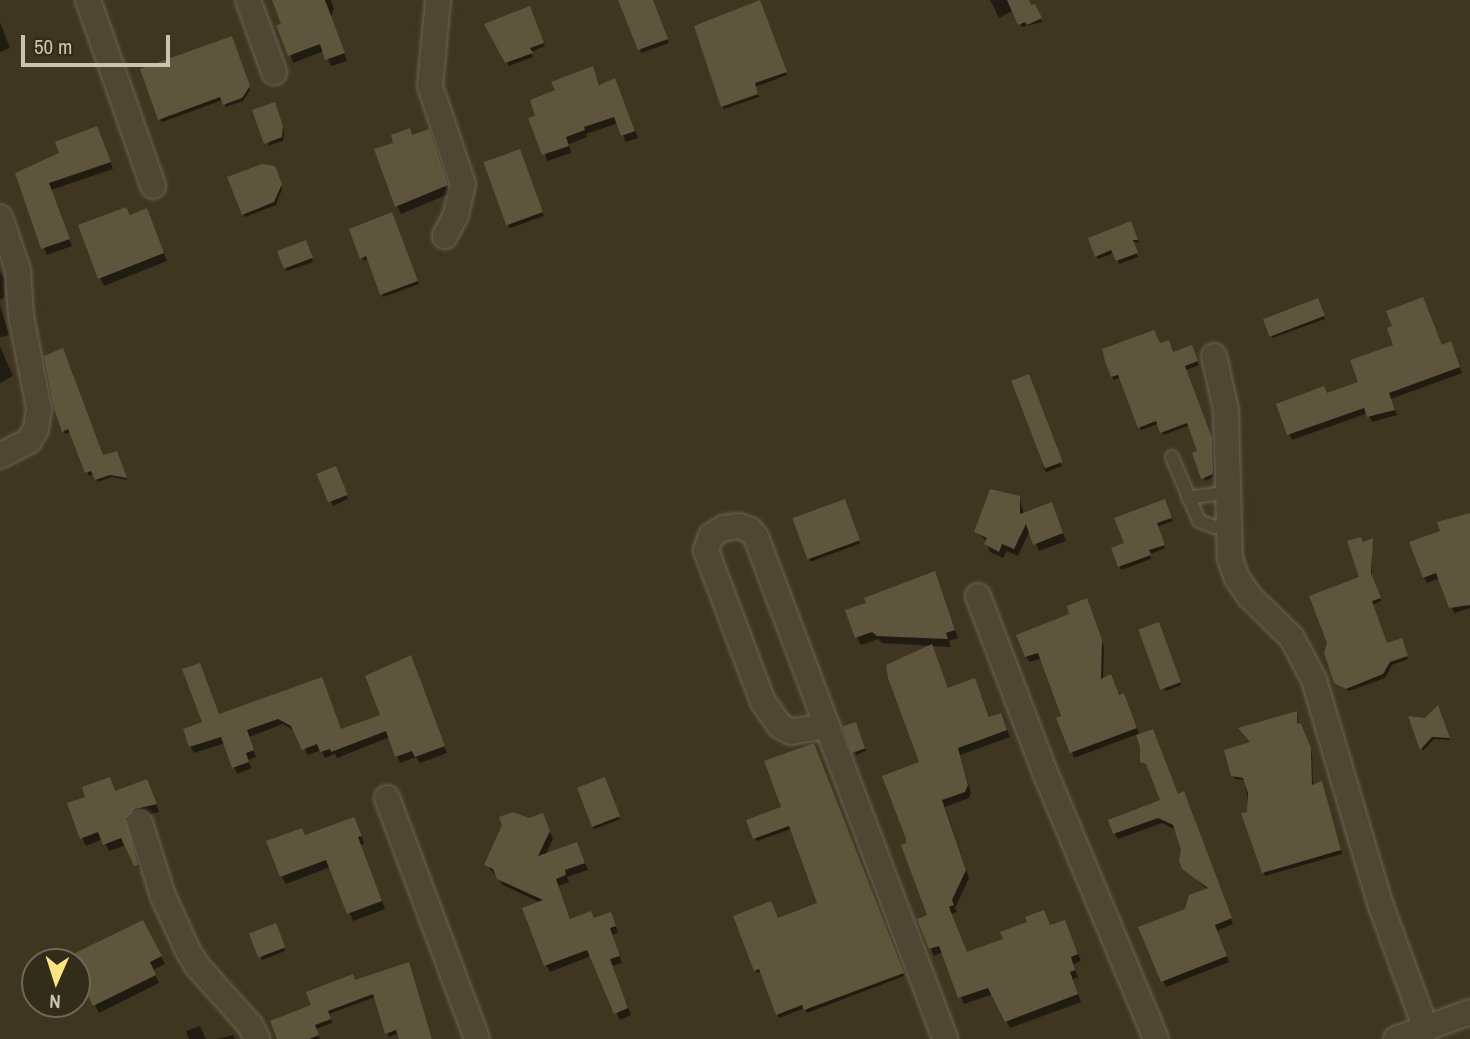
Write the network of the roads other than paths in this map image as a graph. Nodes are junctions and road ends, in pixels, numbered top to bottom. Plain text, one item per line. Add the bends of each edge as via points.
1 (88, 0) edge
2 (248, 0) edge
3 (438, 0) edge
4 (274, 72) dead end
5 (153, 186) dead end
6 (0, 217) edge
7 (444, 236) dead end
8 (1214, 356) dead end
9 (0, 456) edge
10 (1172, 457) dead end
11 (1229, 492) junction
12 (1188, 498) junction
13 (1228, 526) junction
14 (978, 596) dead end
15 (827, 726) junction
16 (387, 798) dead end
17 (140, 823) dead end
18 (1470, 1012) edge
19 (1428, 1034) edge
20 (257, 1039) edge
21 (477, 1039) edge
22 (945, 1039) edge
23 (1156, 1039) edge
24 (1396, 1039) edge

1 - 5 street
2 - 4 street
3 - 7 street via 430,86 463,184 456,215
6 - 9 street via 18,270 22,326 39,409 29,441
8 - 11 street via 1226,410
10 - 12 lane
11 - 12 lane
11 - 13 street
12 - 13 lane via 1199,521
13 - 19 street via 1230,559 1237,578 1292,638 1314,680 1381,906
14 - 23 street via 1044,771
15 - 15 street via 755,537 739,526 724,528 711,536 706,550 763,702 780,726 791,732
15 - 22 street
16 - 21 street
17 - 20 street via 163,896 187,949
18 - 19 street
19 - 24 street

